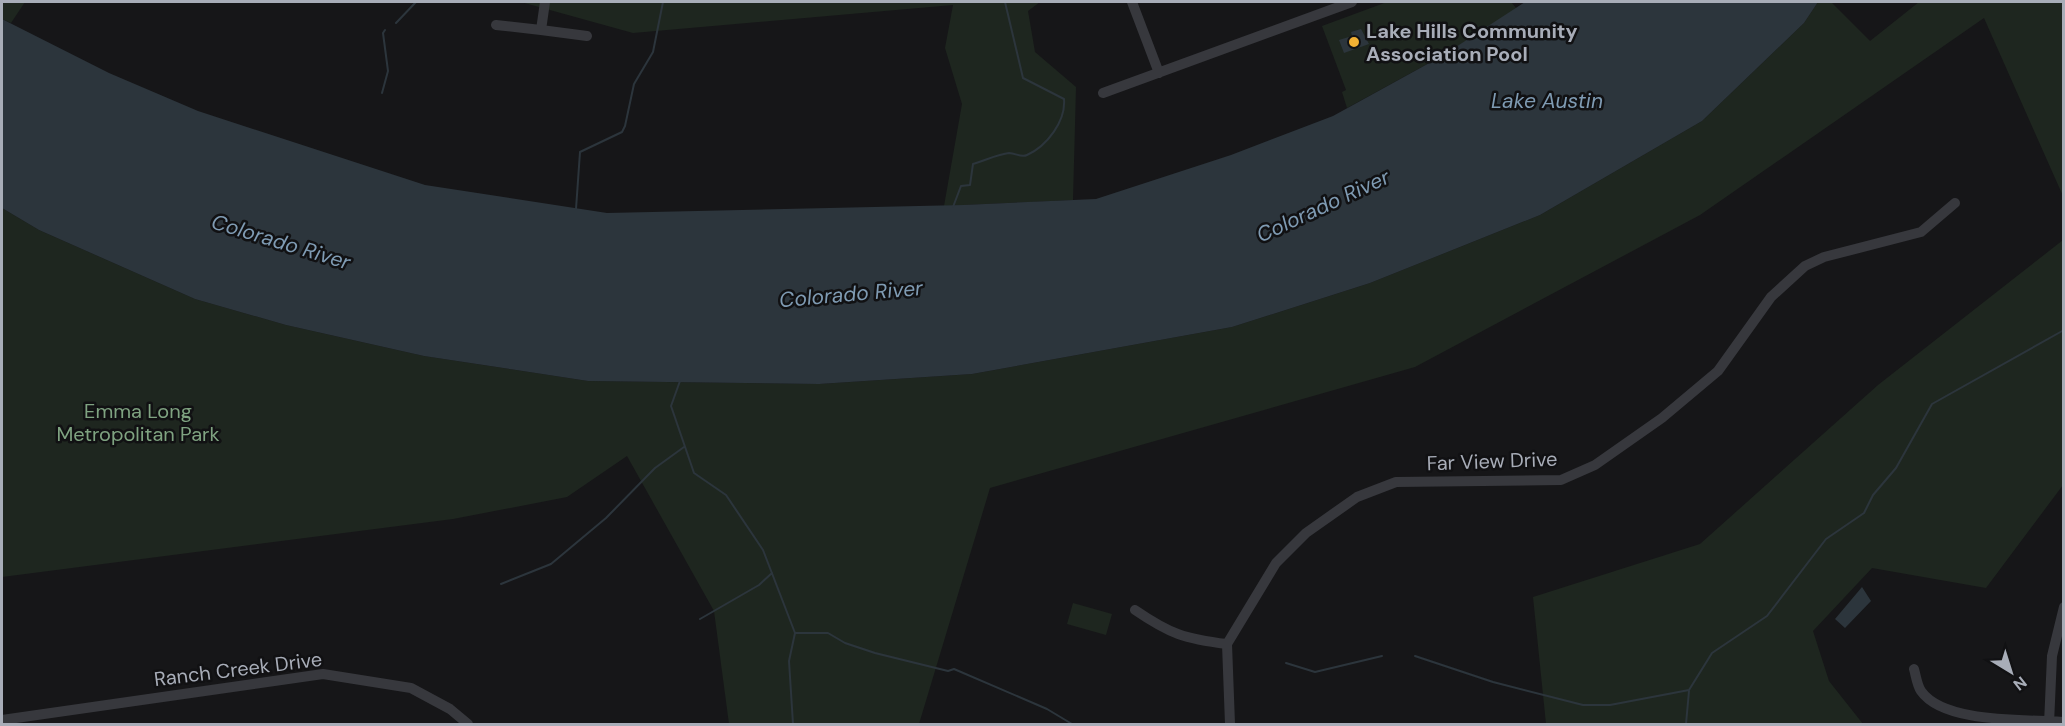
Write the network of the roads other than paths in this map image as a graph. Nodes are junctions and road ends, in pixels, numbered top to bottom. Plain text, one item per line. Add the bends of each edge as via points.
1 (545, 2) edge
2 (1132, 2) edge
3 (1352, 2) edge
4 (496, 25) dead end
5 (541, 30) junction
6 (587, 36) dead end
7 (1159, 73) junction
8 (1103, 93) dead end
9 (1955, 203) dead end
10 (2064, 607) edge
11 (1135, 610) dead end
12 (1227, 644) junction
13 (1914, 669) dead end
14 (2, 720) edge
15 (2049, 722) edge
16 (2064, 722) edge
17 (468, 724) edge
18 (1230, 724) edge

1 - 5 street
2 - 7 street
3 - 7 street
4 - 5 street
5 - 6 street
7 - 8 street
9 - 12 street, Far View Drive via 1922,232 1824,257 1805,266 1771,297 1718,371 1662,418 1595,465 1561,480 1396,482 1357,497 1306,533 1276,563
10 - 15 street via 2052,656
11 - 12 street via 1163,630
12 - 18 street
13 - 15 street via 1920,690 1927,698 1954,712
14 - 17 street, Ranch Creek Drive via 323,674 411,687
15 - 16 street

